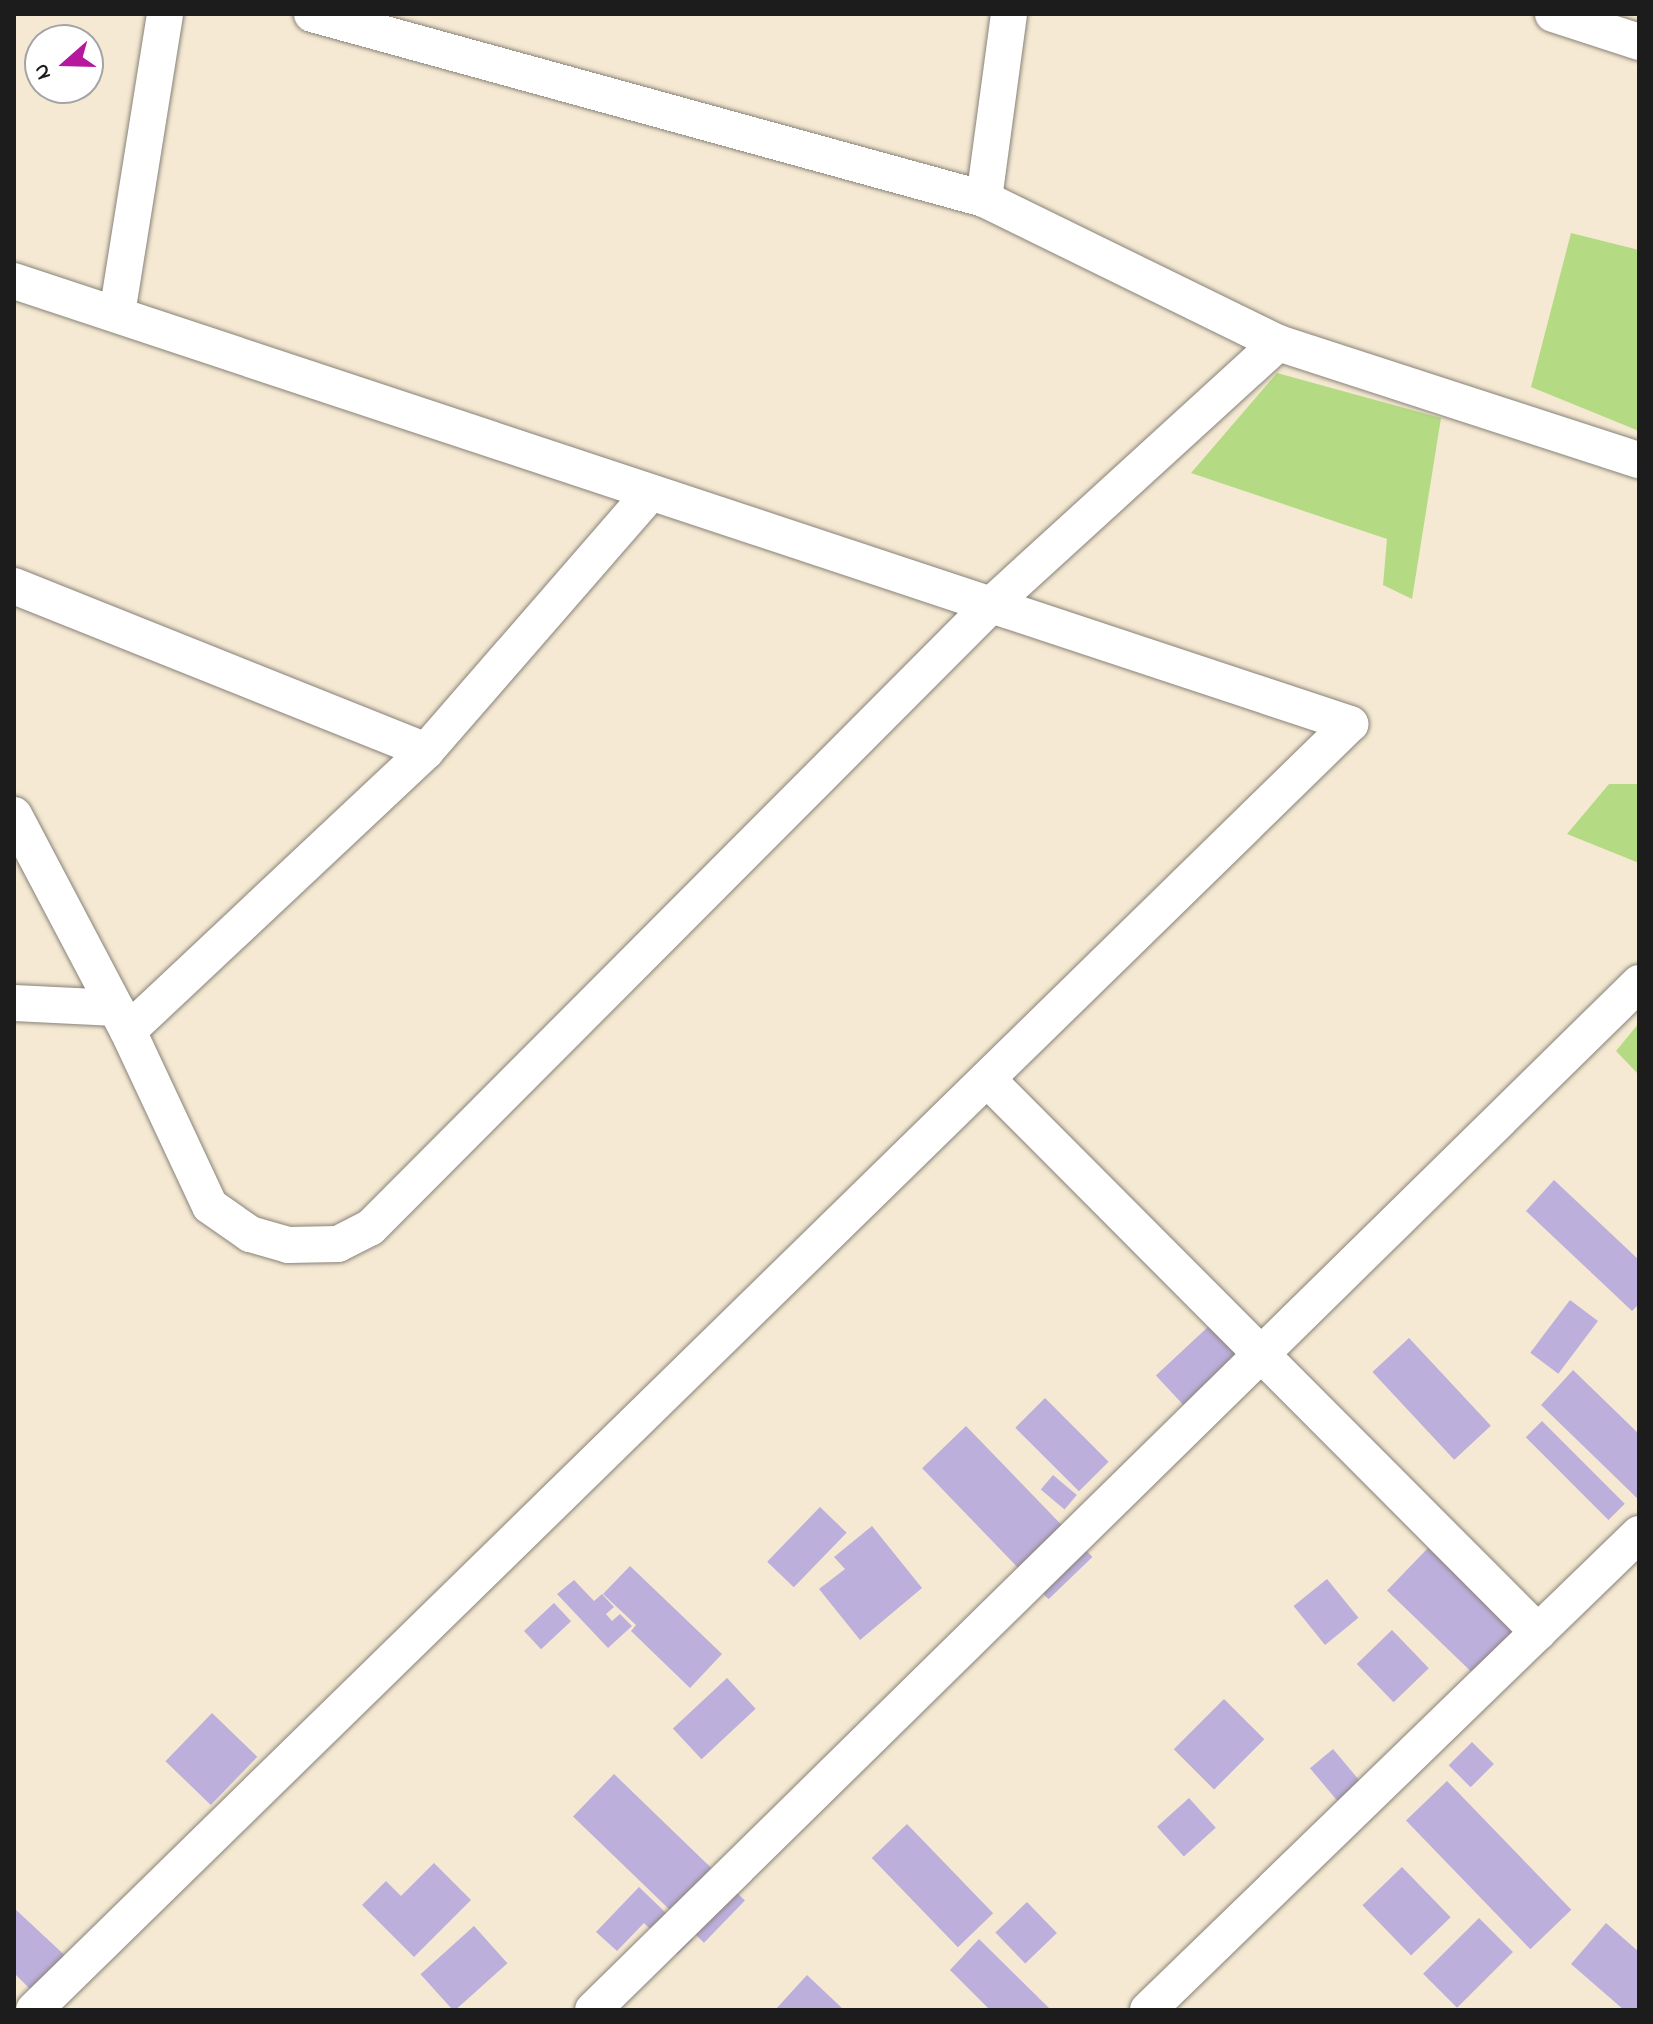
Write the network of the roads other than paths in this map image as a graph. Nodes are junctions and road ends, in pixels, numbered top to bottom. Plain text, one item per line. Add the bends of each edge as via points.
1 (165, 14) edge
2 (312, 14) edge
3 (1009, 14) edge
4 (1553, 14) edge
5 (1639, 42) edge
6 (984, 199) junction
7 (14, 281) edge
8 (117, 314) junction
9 (1278, 343) junction
10 (1639, 460) edge
11 (650, 493) junction
12 (14, 586) edge
13 (991, 605) junction
14 (426, 751) junction
15 (14, 815) edge
16 (1639, 983) edge
17 (14, 1003) edge
18 (122, 1019) junction
19 (987, 1079) junction
20 (1259, 1356) junction
21 (1639, 1534) edge
22 (1538, 1632) junction
23 (34, 2010) edge
24 (593, 2010) edge
25 (1148, 2010) edge

1 - 8 street
2 - 6 street
3 - 6 street
4 - 5 street
6 - 9 street
7 - 8 street
8 - 11 street
9 - 10 street
9 - 13 street
11 - 13 street
11 - 14 street
12 - 14 street
13 - 18 street via 370,1228 349,1239 288,1245 250,1234 210,1206
13 - 19 street via 1350,724
14 - 18 street
15 - 18 street
16 - 20 street
17 - 18 street
19 - 20 street
19 - 23 street
20 - 22 street
20 - 24 street
21 - 22 street
22 - 25 street

